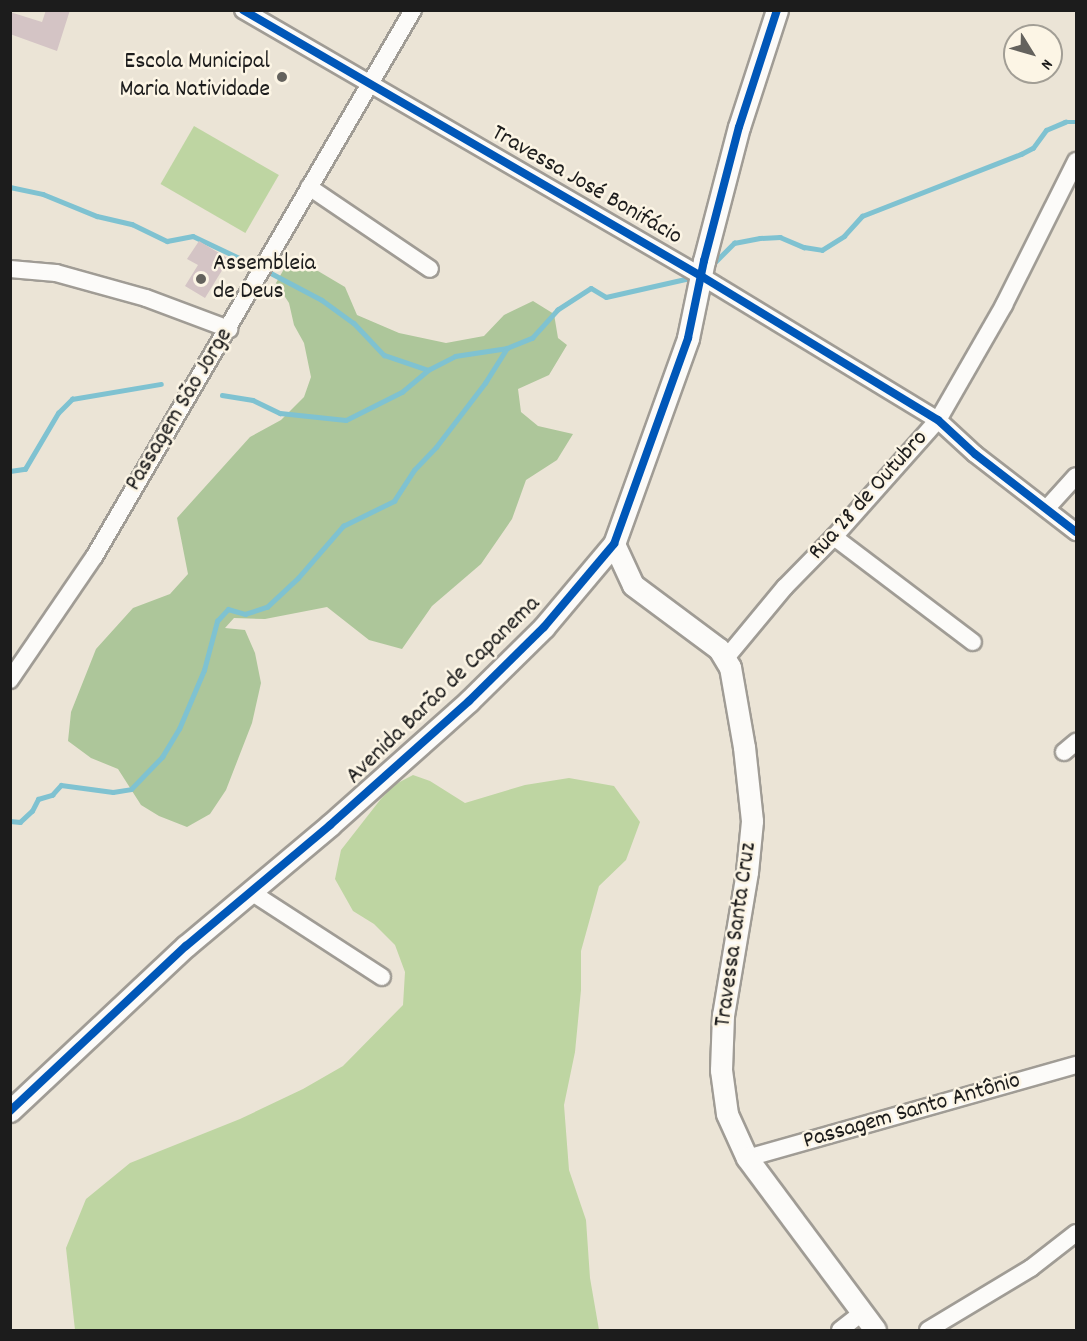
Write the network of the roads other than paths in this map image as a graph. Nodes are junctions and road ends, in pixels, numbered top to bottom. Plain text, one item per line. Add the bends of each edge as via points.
1 (243, 10) edge
2 (413, 10) edge
3 (777, 10) edge
4 (370, 82) junction
5 (1077, 161) edge
6 (309, 187) junction
7 (430, 269) dead end
8 (10, 270) edge
9 (701, 276) junction
10 (229, 329) junction
11 (939, 420) junction
12 (1077, 476) edge
13 (1047, 508) junction
14 (1077, 532) edge
15 (834, 537) junction
16 (614, 544) junction
17 (973, 642) dead end
18 (726, 658) junction
19 (10, 680) edge
20 (251, 892) junction
21 (382, 977) dead end
22 (1077, 1065) edge
23 (10, 1111) edge
24 (747, 1158) junction
25 (1077, 1233) edge
26 (862, 1313) junction
27 (840, 1330) edge
28 (875, 1330) edge
29 (928, 1330) edge

1 - 4 street, Travessa José Bonifácio
2 - 4 street, Passagem São Jorge
3 - 9 street, Avenida Barão de Capanema via 739,127
4 - 6 street, Passagem São Jorge
4 - 9 street, Travessa José Bonifácio
5 - 11 street, Rua 28 de Outubro
6 - 7 street
6 - 10 street, Passagem São Jorge
8 - 10 street via 56,273 146,298
9 - 11 street, Travessa José Bonifácio
9 - 16 street, Avenida Barão de Capanema via 688,339
10 - 19 street, Passagem São Jorge via 94,557
11 - 13 street, Travessa José Bonifácio via 975,454
11 - 15 street, Rua 28 de Outubro
12 - 13 street
13 - 14 street, Travessa José Bonifácio
15 - 17 street
15 - 18 street, Rua 28 de Outubro
16 - 18 street via 628,579
16 - 20 street, Avenida Barão de Capanema via 544,627 469,701
18 - 24 street, Travessa Santa Cruz via 744,747 752,827 723,1015 721,1078 727,1114
20 - 21 street
20 - 23 street, Avenida Barão de Capanema via 186,946
22 - 24 street, Passagem Santo Antônio
24 - 26 street, Travessa Santa Cruz
25 - 29 street via 1032,1268
26 - 27 street
26 - 28 street, Travessa Santa Cruz

